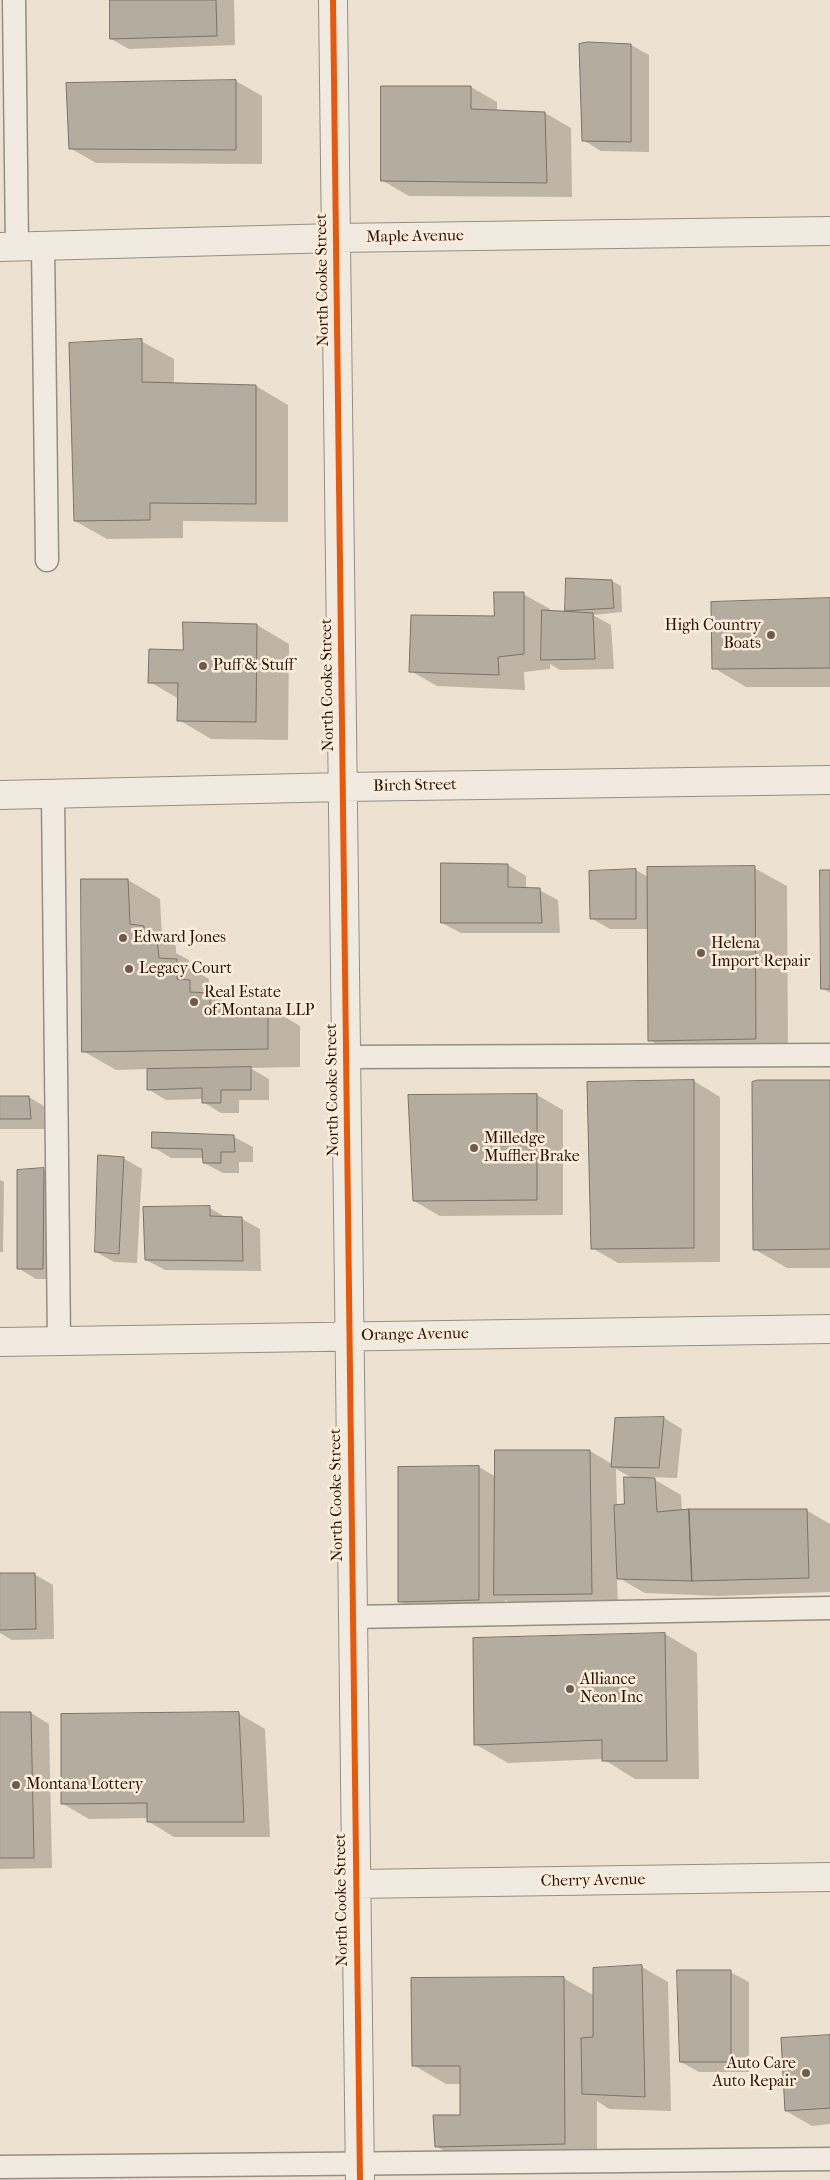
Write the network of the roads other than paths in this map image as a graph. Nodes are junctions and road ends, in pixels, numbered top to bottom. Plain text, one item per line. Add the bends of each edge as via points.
1 (14, 0) edge
2 (333, 0) edge
3 (8, 145) edge
4 (830, 231) edge
5 (336, 238) junction
6 (20, 246) edge
7 (47, 560) dead end
8 (830, 780) edge
9 (343, 787) junction
10 (53, 794) junction
11 (0, 795) edge
12 (830, 1055) edge
13 (346, 1058) junction
14 (830, 1329) edge
15 (349, 1336) junction
16 (59, 1341) junction
17 (0, 1342) edge
18 (830, 1608) edge
19 (353, 1618) junction
20 (830, 1877) edge
21 (356, 1884) junction
22 (830, 2159) edge
23 (0, 2167) edge
24 (360, 2173) edge

1 - 3 lane
2 - 5 street, North Cooke Street
3 - 6 lane
4 - 5 street, Maple Avenue
5 - 6 street, Maple Avenue
5 - 9 street, North Cooke Street
6 - 7 lane
8 - 9 street, Birch Street
9 - 10 street, Birch Street
9 - 13 street, North Cooke Street
10 - 11 street, Birch Street
10 - 16 lane
12 - 13 lane
13 - 15 street, North Cooke Street
14 - 15 street, Orange Avenue
15 - 16 street, Orange Avenue
15 - 19 street, North Cooke Street
16 - 17 street, Orange Avenue
18 - 19 lane
19 - 21 street, North Cooke Street
20 - 21 street, Cherry Avenue
21 - 24 street, North Cooke Street
22 - 24 lane
23 - 24 lane

